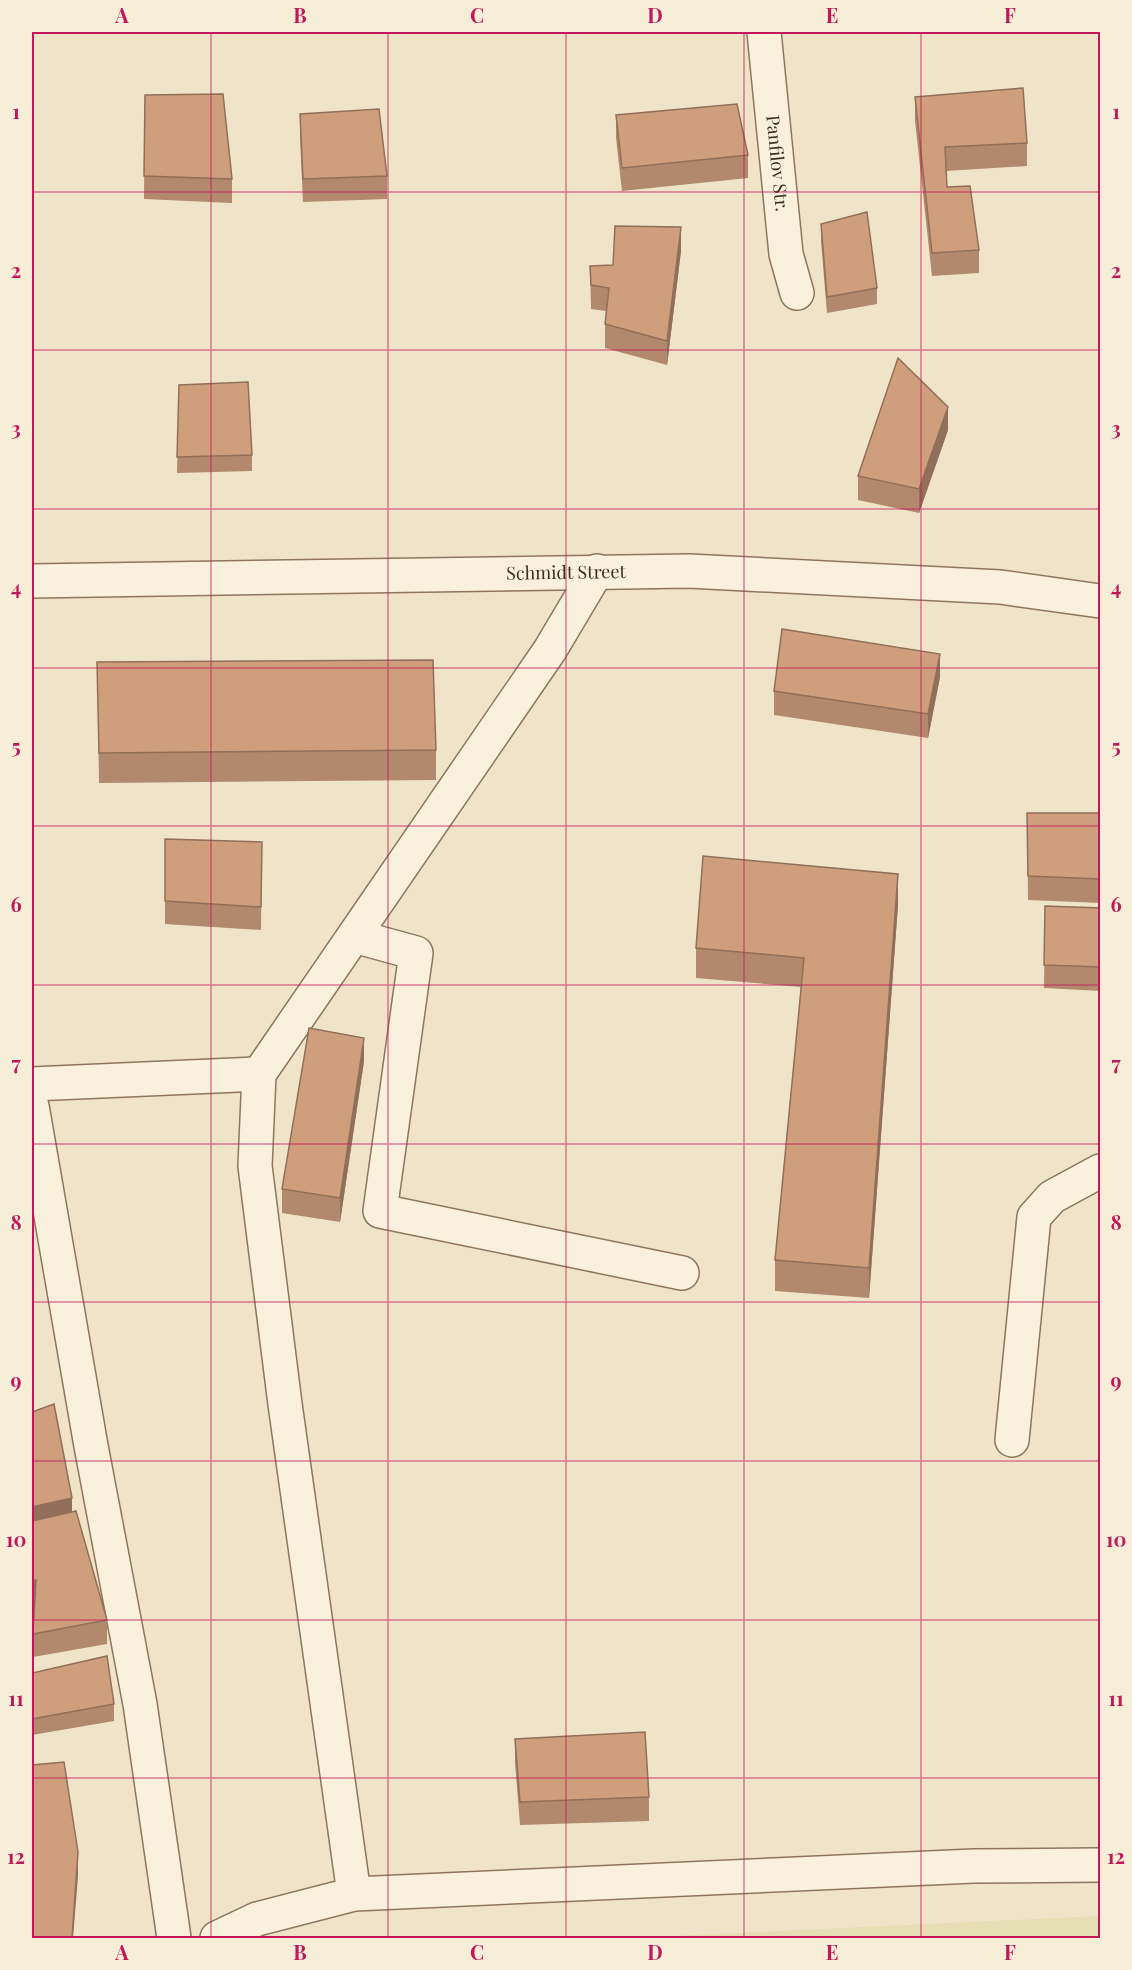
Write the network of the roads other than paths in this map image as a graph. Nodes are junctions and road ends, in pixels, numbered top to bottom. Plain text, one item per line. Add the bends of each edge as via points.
1 (764, 32) edge
2 (797, 293) dead end
3 (597, 572) junction
4 (32, 581) edge
5 (1101, 601) edge
6 (354, 936) junction
7 (259, 1074) junction
8 (32, 1084) edge
9 (32, 1106) edge
10 (1101, 1171) edge
11 (682, 1273) dead end
12 (1012, 1440) dead end
13 (1101, 1865) edge
14 (354, 1894) junction
15 (174, 1938) edge
16 (217, 1938) edge

1 - 2 street, Panfilov Str. via 786,254
3 - 4 street, Schmidt Street
3 - 5 street, Schmidt Street via 689,571 1000,586
3 - 6 street via 550,650
6 - 7 street
6 - 11 street via 416,953 380,1211
7 - 8 street
7 - 14 street via 255,1166
9 - 15 street via 140,1704
10 - 12 street via 1052,1197 1034,1217
13 - 14 street via 974,1866
14 - 16 street via 257,1919

